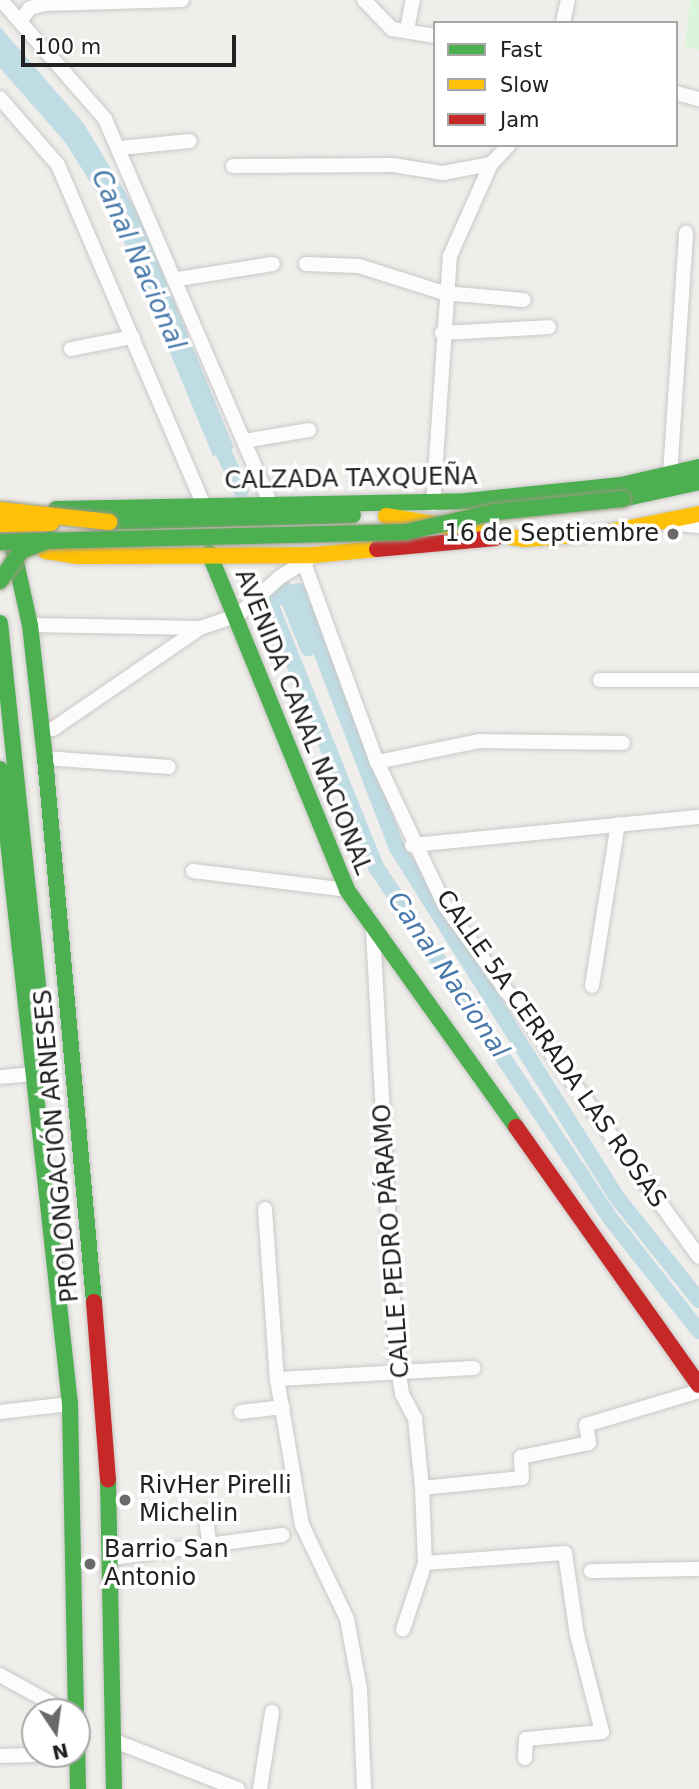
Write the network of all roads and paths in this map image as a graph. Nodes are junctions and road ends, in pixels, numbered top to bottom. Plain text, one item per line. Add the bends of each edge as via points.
1 (1, 0) edge
2 (182, 0) edge
3 (364, 0) edge
4 (413, 0) edge
5 (568, 0) edge
6 (27, 4) edge
7 (20, 21) junction
8 (563, 21) edge
9 (407, 30) junction
10 (433, 36) edge
11 (678, 94) edge
12 (0, 98) edge
13 (699, 99) edge
14 (190, 141) dead end
15 (507, 147) edge
16 (120, 148) junction
17 (491, 164) junction
18 (233, 166) dead end
19 (686, 233) dead end
20 (273, 264) dead end
21 (306, 264) dead end
22 (178, 279) junction
23 (444, 293) junction
24 (524, 300) dead end
25 (549, 327) dead end
26 (442, 333) junction
27 (133, 337) junction
28 (71, 349) dead end
29 (309, 430) dead end
30 (244, 440) junction
31 (699, 467) edge
32 (670, 475) junction
33 (699, 482) edge
34 (270, 502) junction
35 (433, 503) junction
36 (203, 504) junction
37 (81, 508) junction
38 (0, 511) edge
39 (699, 514) edge
40 (664, 523) junction
41 (699, 526) edge
42 (503, 537) junction
43 (50, 540) junction
44 (0, 542) edge
45 (209, 553) junction
46 (15, 554) junction
47 (78, 556) junction
48 (309, 559) junction
49 (0, 581) edge
50 (238, 615) junction
51 (0, 623) edge
52 (30, 625) junction
53 (200, 628) junction
54 (600, 680) dead end
55 (699, 680) edge
56 (53, 729) dead end
57 (623, 743) dead end
58 (45, 758) junction
59 (377, 762) junction
60 (169, 767) dead end
61 (0, 769) edge
62 (699, 817) edge
63 (618, 824) junction
64 (412, 845) junction
65 (5, 848) edge
66 (193, 872) dead end
67 (347, 890) junction
68 (373, 931) junction
69 (592, 986) dead end
70 (33, 1044) junction
71 (36, 1074) junction
72 (0, 1077) edge
73 (265, 1209) dead end
74 (699, 1257) edge
75 (474, 1368) dead end
76 (399, 1370) junction
77 (277, 1379) junction
78 (699, 1388) edge
79 (70, 1404) junction
80 (283, 1407) junction
81 (0, 1412) edge
82 (241, 1412) dead end
83 (422, 1488) junction
84 (205, 1512) dead end
85 (282, 1535) dead end
86 (210, 1546) junction
87 (113, 1558) junction
88 (425, 1563) junction
89 (699, 1569) edge
90 (591, 1571) dead end
91 (403, 1629) dead end
92 (0, 1675) edge
93 (42, 1698) edge
94 (76, 1698) edge
95 (272, 1712) dead end
96 (112, 1740) junction
97 (21, 1755) edge
98 (0, 1756) edge
99 (525, 1758) dead end
100 (77, 1768) edge
101 (78, 1789) edge
102 (114, 1789) edge
103 (238, 1789) edge
104 (260, 1789) edge
105 (364, 1789) edge

1 - 7 street
2 - 6 street
3 - 9 street via 392,29
4 - 9 street
5 - 8 street
6 - 7 street
7 - 16 street via 85,91
9 - 10 street
11 - 13 street
12 - 27 street via 58,165
14 - 16 street
15 - 17 street
16 - 22 street
17 - 18 street via 443,173 393,165
17 - 23 street via 453,239
19 - 32 street
20 - 22 street
21 - 23 street via 359,266
22 - 30 street
23 - 24 street
23 - 26 street
25 - 26 street
26 - 35 street
27 - 28 street
27 - 36 street
29 - 30 street
30 - 34 street
31 - 32 main road, CALZADA TAXQUEÑA
32 - 35 main road, CALZADA TAXQUEÑA
33 - 43 main road, CALZADA TAXQUEÑA, bridge via 622,499 495,512 406,532
34 - 35 main road, CALZADA TAXQUEÑA
34 - 36 main road, CALZADA TAXQUEÑA
36 - 37 main road, CALZADA TAXQUEÑA
37 - 38 main road, CALZADA TAXQUEÑA
37 - 47 main road via 64,531
38 - 42 main road, CALZADA TAXQUEÑA, bridge via 109,522 409,517
38 - 46 main road, PROLONGACIÓN ARNESES
39 - 40 main road, CALZADA TAXQUEÑA
40 - 41 street
40 - 42 main road, CALZADA TAXQUEÑA via 564,537
42 - 48 main road, CALZADA TAXQUEÑA
43 - 44 main road, CALZADA TAXQUEÑA, bridge
43 - 49 main road, bridge via 21,551
45 - 47 main road, CALZADA TAXQUEÑA
45 - 48 main road, CALZADA TAXQUEÑA
45 - 50 main road, AVENIDA CANAL NACIONAL
46 - 47 main road, CALZADA TAXQUEÑA via 18,540 28,537 46,551
46 - 52 main road, PROLONGACIÓN ARNESES
48 - 50 street
48 - 59 street, CALLE 5A CERRADA LAS ROSAS
50 - 53 street
50 - 67 main road, AVENIDA CANAL NACIONAL
51 - 70 main road via 38,947
52 - 53 street
52 - 58 main road, PROLONGACIÓN ARNESES
53 - 56 street
54 - 55 street
57 - 59 street via 615,739 479,741
58 - 60 street
58 - 87 main road, PROLONGACIÓN ARNESES
59 - 64 street, CALLE 5A CERRADA LAS ROSAS
61 - 65 main road, PROLONGACIÓN ARNESES
62 - 63 street
63 - 64 street
63 - 69 street
64 - 74 street, CALLE 5A CERRADA LAS ROSAS via 466,936
65 - 70 main road, PROLONGACIÓN ARNESES
66 - 67 street
67 - 68 main road, AVENIDA CANAL NACIONAL
68 - 76 street, CALLE PEDRO PÁRAMO
68 - 78 main road, AVENIDA CANAL NACIONAL
70 - 71 main road, PROLONGACIÓN ARNESES
71 - 72 street
71 - 79 main road, PROLONGACIÓN ARNESES
73 - 77 street
75 - 76 street
76 - 77 street
76 - 83 street, CALLE PEDRO PÁRAMO via 402,1394 415,1418
77 - 80 street
78 - 83 street via 586,1424 589,1443 521,1457 522,1478
79 - 81 street
79 - 94 main road, PROLONGACIÓN ARNESES
80 - 82 street
80 - 105 street via 302,1525 347,1619 359,1689
83 - 88 street, CALLE PEDRO PÁRAMO
84 - 86 street
85 - 86 street
86 - 87 street
87 - 96 main road, PROLONGACIÓN ARNESES
88 - 91 street, CALLE PEDRO PÁRAMO
88 - 99 street via 565,1553 577,1635 602,1732 526,1739
89 - 90 street
92 - 93 street
95 - 104 street
96 - 102 main road, PROLONGACIÓN ARNESES
96 - 103 street
97 - 98 street
100 - 101 main road

